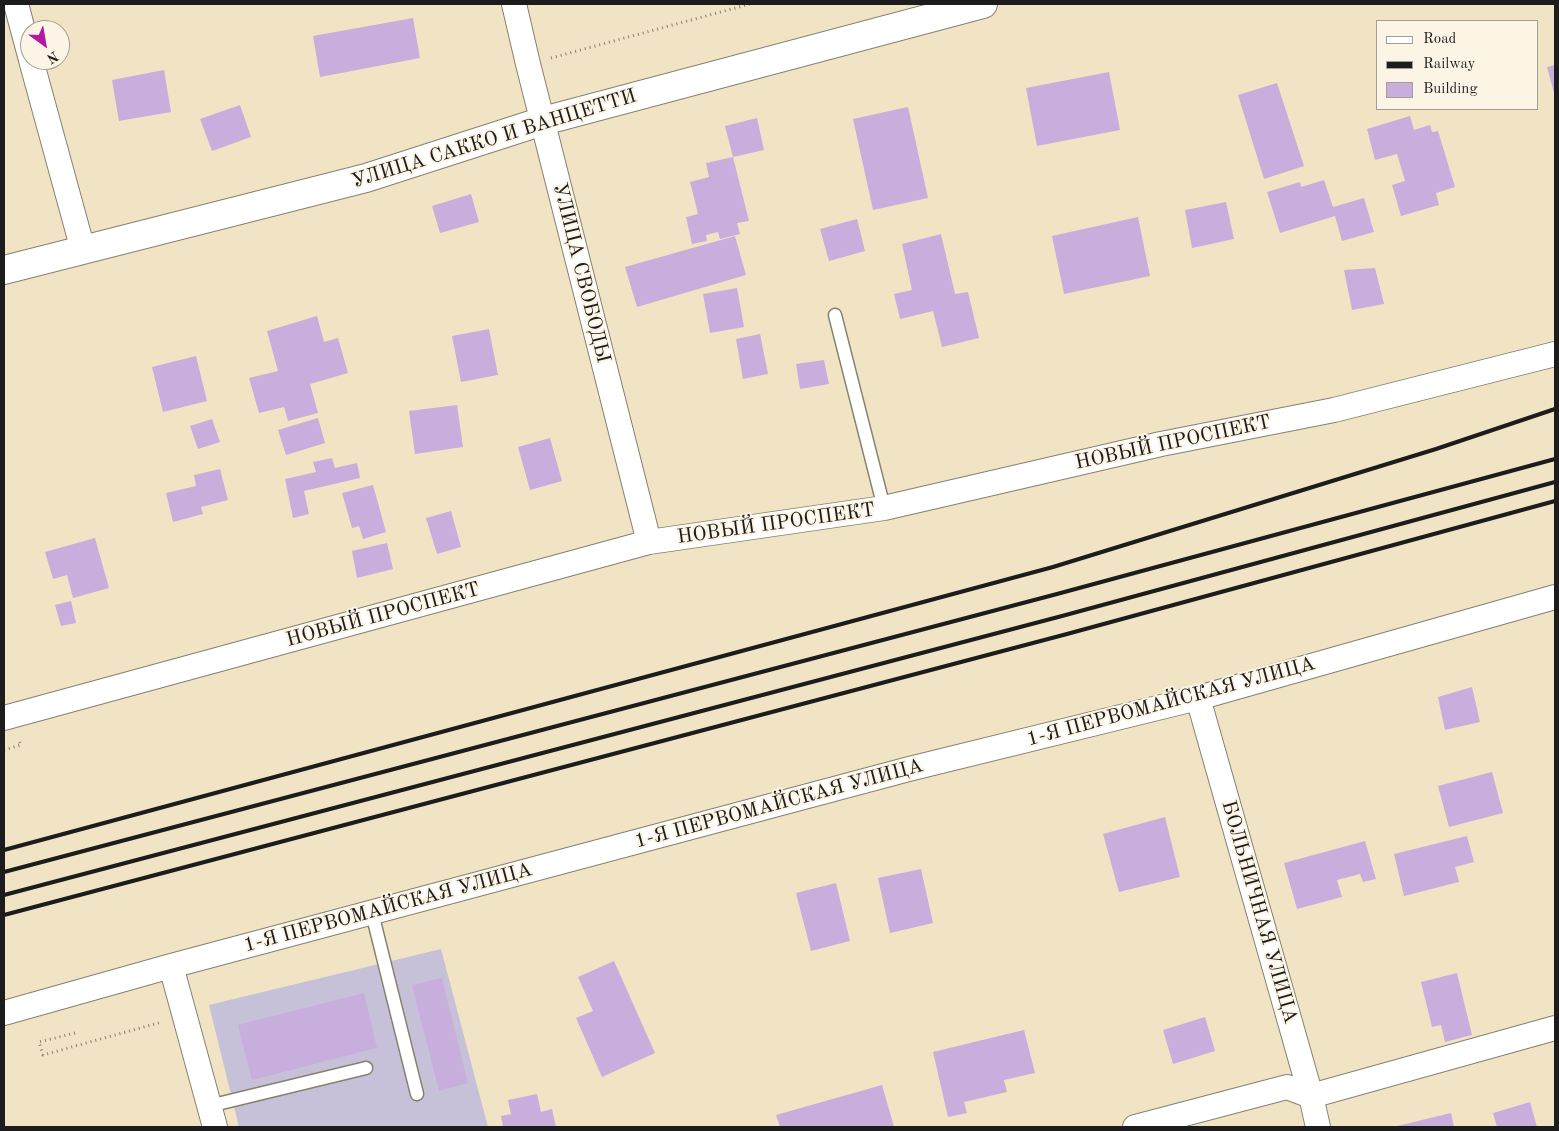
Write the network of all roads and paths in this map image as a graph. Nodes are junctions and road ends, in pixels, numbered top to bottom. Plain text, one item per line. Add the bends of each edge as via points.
1 (16, 4) edge
2 (514, 4) edge
3 (750, 4) edge
4 (983, 4) edge
5 (20, 20) edge
6 (528, 64) junction
7 (34, 70) edge
8 (543, 120) junction
9 (83, 250) junction
10 (4, 270) edge
11 (835, 315) dead end
12 (1555, 354) edge
13 (884, 508) junction
14 (649, 542) junction
15 (1555, 597) edge
16 (1198, 698) junction
17 (4, 718) edge
18 (372, 913) junction
19 (171, 966) junction
20 (4, 1013) edge
21 (184, 1016) junction
22 (1555, 1028) edge
23 (75, 1033) dead end
24 (366, 1068) dead end
25 (417, 1094) dead end
26 (1311, 1096) junction
27 (212, 1117) edge
28 (1135, 1127) edge
29 (1318, 1127) edge

1 - 5 street
2 - 6 street, УЛИЦА СВОБОДЫ
3 - 6 path
4 - 8 main road, УЛИЦА САККО И ВАНЦЕТТИ
6 - 8 street, УЛИЦА СВОБОДЫ
7 - 9 street
8 - 9 main road, УЛИЦА САККО И ВАНЦЕТТИ via 366,178
8 - 14 street, УЛИЦА СВОБОДЫ
9 - 10 main road, УЛИЦА САККО И ВАНЦЕТТИ
11 - 13 lane
12 - 13 street, НОВЫЙ ПРОСПЕКТ via 1334,410 1161,444
13 - 14 street, НОВЫЙ ПРОСПЕКТ
14 - 17 street, НОВЫЙ ПРОСПЕКТ
15 - 16 street, 1-Я ПЕРВОМАЙСКАЯ УЛИЦА
16 - 18 street, 1-Я ПЕРВОМАЙСКАЯ УЛИЦА via 909,769
16 - 26 street, БОЛЬНИЧНАЯ УЛИЦА
18 - 19 street, 1-Я ПЕРВОМАЙСКАЯ УЛИЦА
18 - 25 lane
19 - 20 street, 1-Я ПЕРВОМАЙСКАЯ УЛИЦА
19 - 21 street
21 - 23 path via 42,1055 39,1042
21 - 27 street
22 - 26 street
24 - 27 lane
26 - 28 street via 1287,1087
26 - 29 street, БОЛЬНИЧНАЯ УЛИЦА

